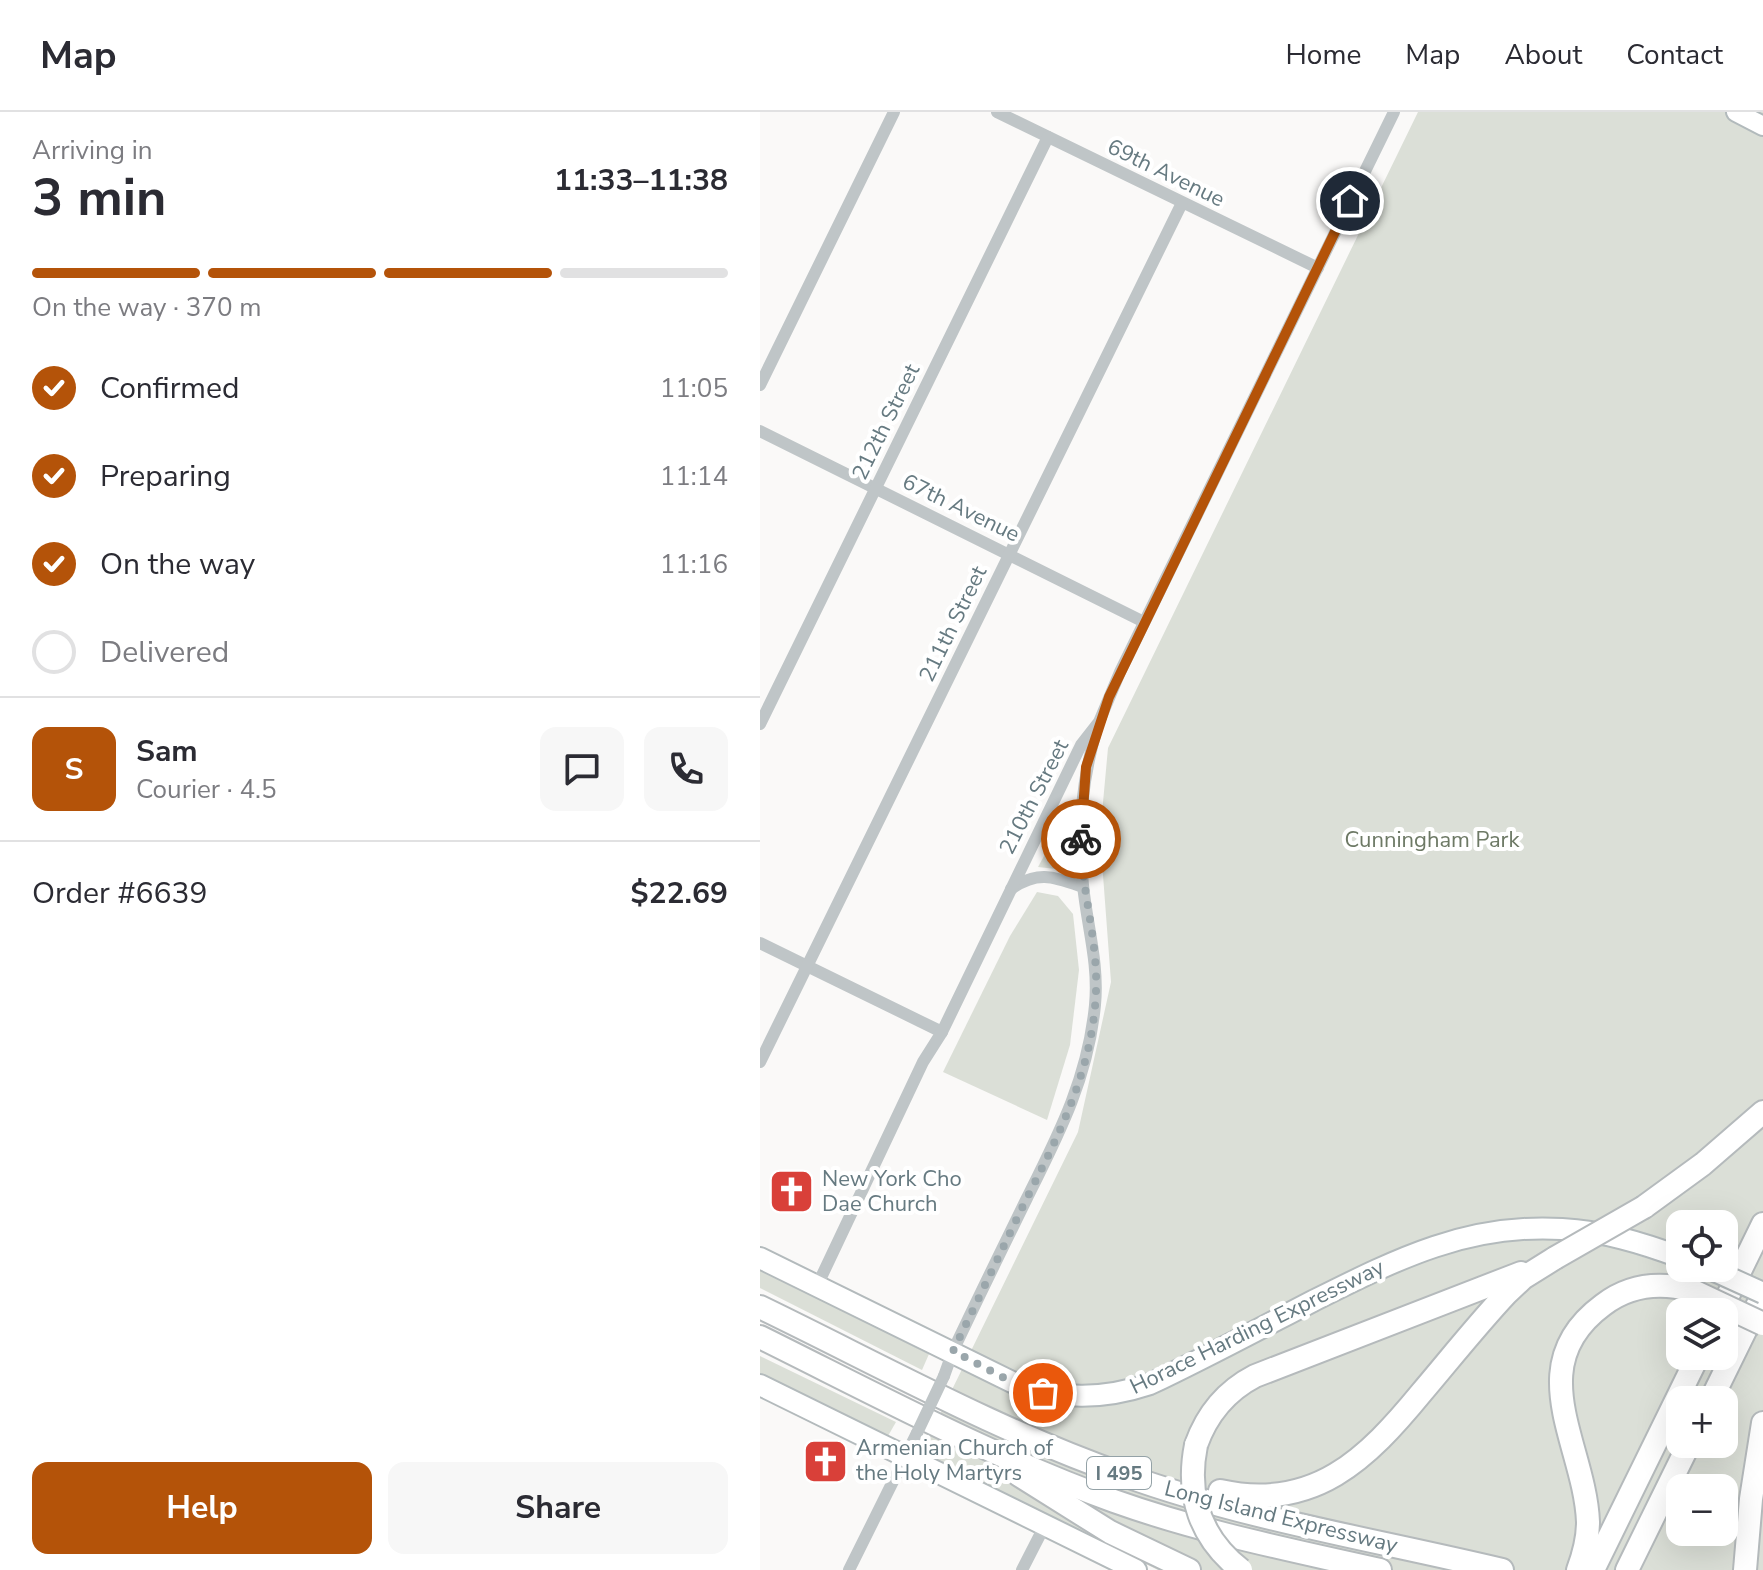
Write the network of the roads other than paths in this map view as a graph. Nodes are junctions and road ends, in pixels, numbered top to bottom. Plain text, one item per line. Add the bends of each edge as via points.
1 (894, 112) edge
2 (997, 112) edge
3 (1394, 112) edge
4 (1736, 112) edge
5 (1763, 126) edge
6 (1048, 137) junction
7 (1182, 203) junction
8 (1318, 268) junction
9 (760, 385) edge
10 (760, 431) edge
11 (876, 488) junction
12 (1010, 554) junction
13 (1144, 622) junction
14 (1099, 722) junction
15 (760, 724) edge
16 (1083, 887) junction
17 (1011, 890) junction
18 (760, 943) edge
19 (807, 966) junction
20 (942, 1032) junction
21 (760, 1062) edge
22 (1763, 1112) edge
23 (1763, 1224) edge
24 (1666, 1253) edge
25 (760, 1258) edge
26 (1555, 1258) junction
27 (1738, 1282) edge
28 (817, 1286) junction
29 (1763, 1294) edge
30 (1727, 1298) edge
31 (760, 1307) edge
32 (1763, 1324) edge
33 (760, 1337) edge
34 (953, 1351) junction
35 (1691, 1370) edge
36 (1718, 1386) edge
37 (762, 1391) edge
38 (1763, 1423) edge
39 (947, 1429) junction
40 (1064, 1452) junction
41 (905, 1456) junction
42 (1682, 1458) edge
43 (1045, 1525) junction
44 (849, 1570) edge
45 (1022, 1570) edge
46 (1136, 1570) edge
47 (1189, 1570) edge
48 (1241, 1570) edge
49 (1380, 1570) edge
50 (1502, 1570) edge
51 (1578, 1570) edge
52 (1593, 1570) edge
53 (1627, 1570) edge
54 (1745, 1570) edge

1 - 9 street
2 - 6 street, 69th Avenue
3 - 8 street, 210th Street
4 - 5 street
6 - 7 street, 69th Avenue
6 - 11 street, 212th Street
7 - 8 street, 69th Avenue
7 - 12 street, 211th Street
8 - 13 street, 210th Street
10 - 11 street, 67th Avenue
11 - 12 street, 67th Avenue
11 - 15 street, 212th Street
12 - 13 street, 67th Avenue
12 - 19 street, 211th Street
13 - 14 street, 210th Street
14 - 16 street via 1086,767 1081,814
14 - 17 street, 210th Street via 1081,745
16 - 17 street via 1053,877 1031,877
16 - 34 street via 1096,989 1078,1091
17 - 20 street, 210th Street
18 - 19 street
19 - 20 street
19 - 21 street, 211th Street
20 - 28 street, 210th Street
22 - 26 highway, bridge via 1644,1207
23 - 30 highway
24 - 34 main road, Horace Harding Expressway via 1606,1235 1560,1229 1517,1229 1455,1239 1390,1263 1150,1384 1104,1396 1043,1393
25 - 28 main road, Horace Harding Expressway
26 - 40 highway via 1506,1294 1382,1440 1349,1468 1314,1486 1273,1495 1236,1494
26 - 48 highway, bridge via 1255,1376 1217,1405 1196,1445 1192,1482 1209,1537
27 - 29 main road, bridge
28 - 34 main road, Horace Harding Expressway
29 - 36 highway
31 - 40 highway, Long Island Expressway / I 495
32 - 51 highway, bridge via 1691,1290 1657,1285 1621,1294 1590,1315 1569,1345 1560,1395 1588,1520
33 - 39 highway, Long Island Expressway / I 495
34 - 41 street, bridge
35 - 52 highway
37 - 41 main road
38 - 54 highway
39 - 47 highway via 1110,1532
39 - 49 highway, Long Island Expressway / I 495 via 1054,1478 1151,1513
40 - 50 highway, Long Island Expressway / I 495 via 1202,1500
41 - 43 main road
41 - 44 street
42 - 53 highway
43 - 45 street
43 - 46 main road

